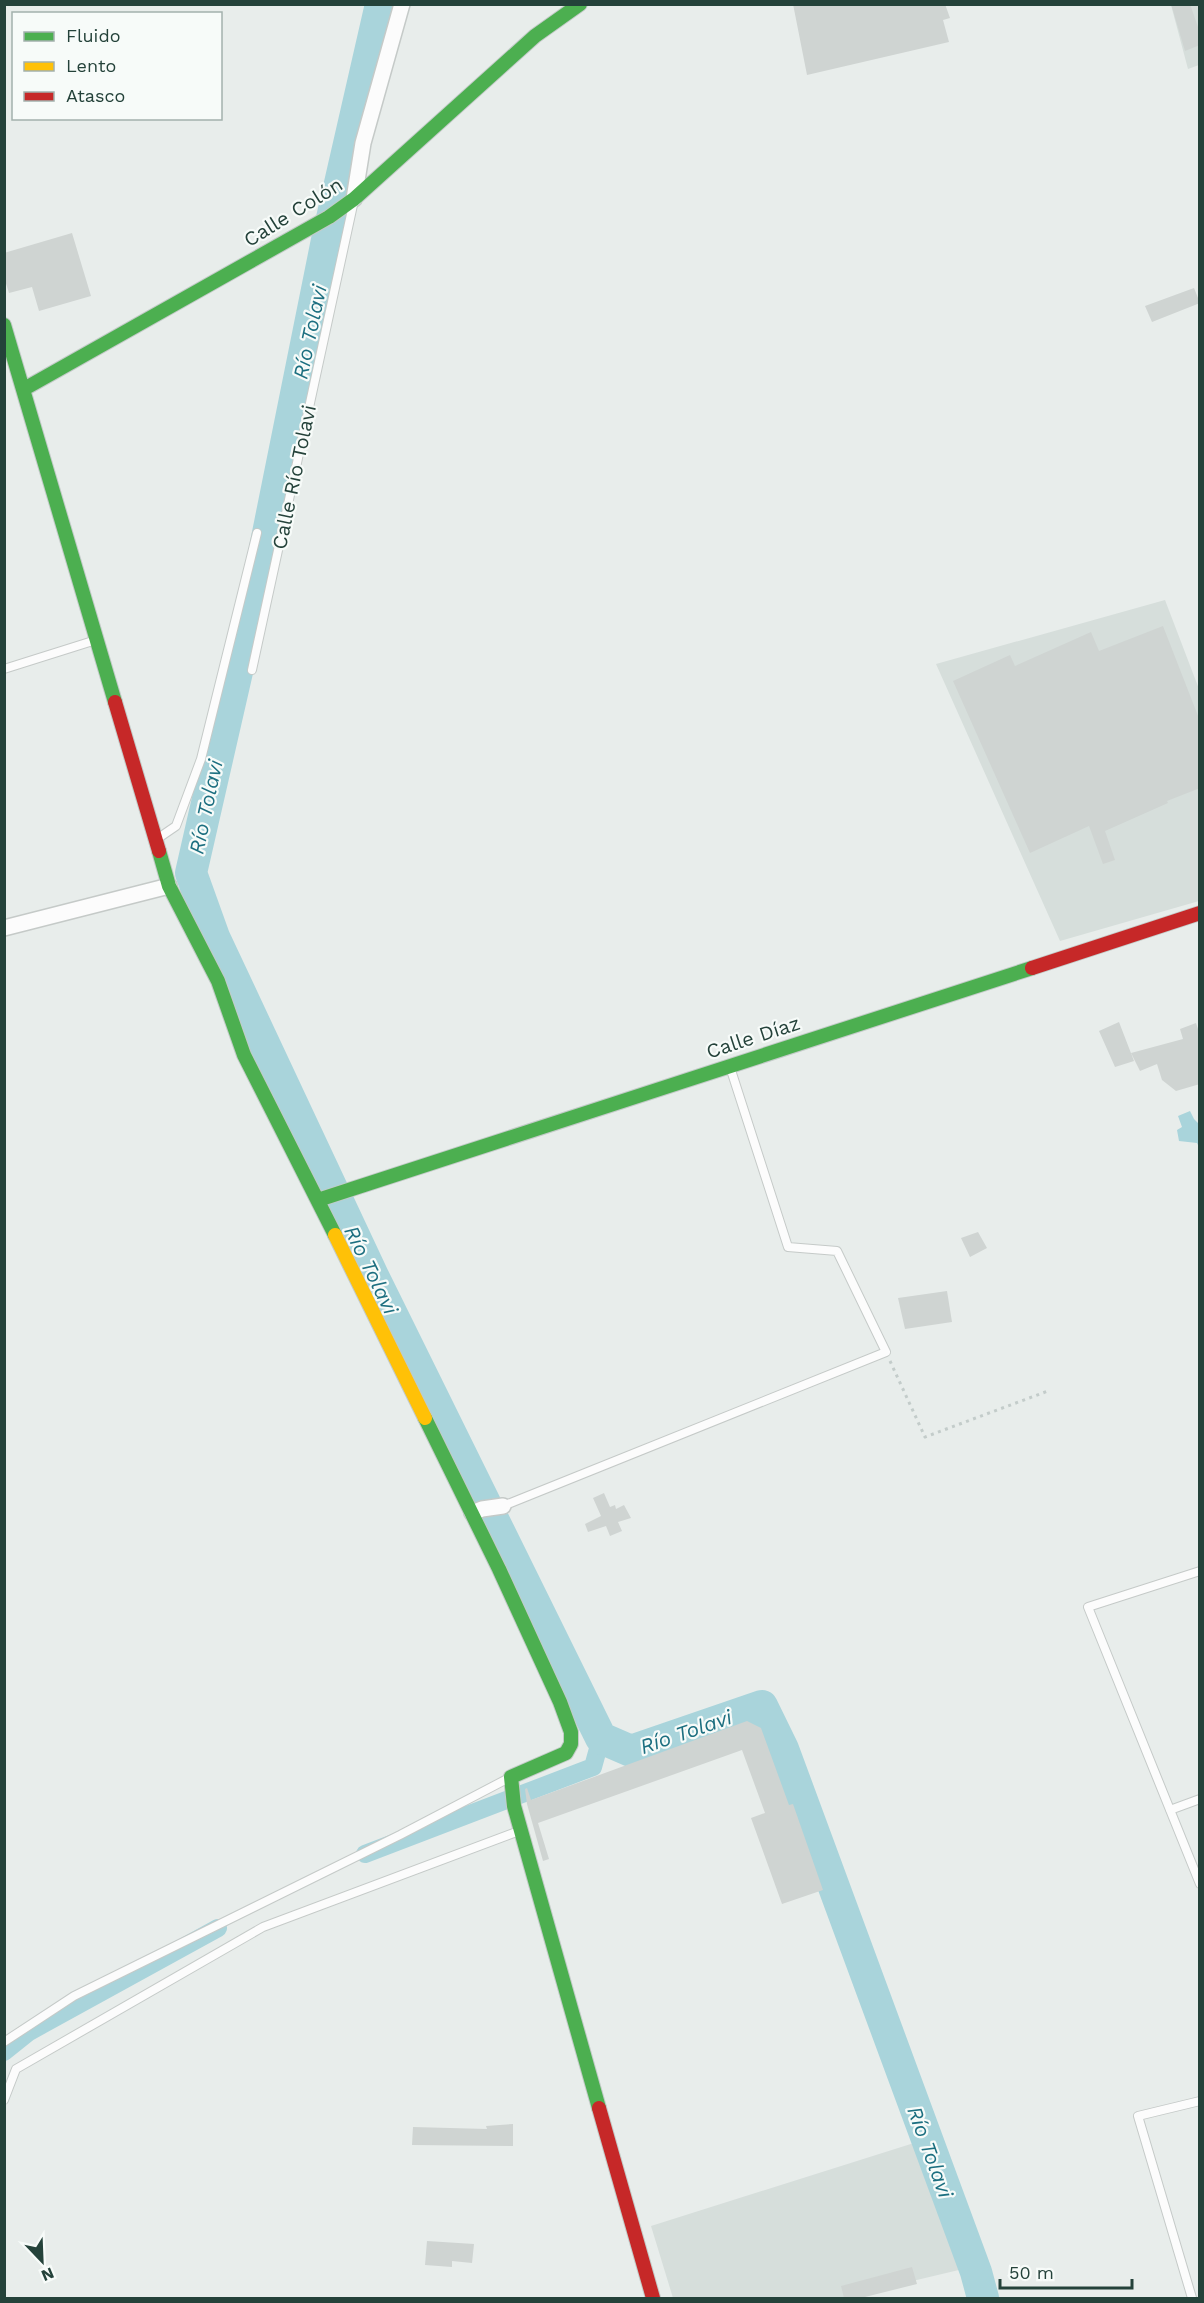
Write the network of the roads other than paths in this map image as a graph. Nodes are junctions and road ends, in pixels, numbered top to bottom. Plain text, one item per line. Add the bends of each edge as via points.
1 (402, 4) edge
2 (580, 4) edge
3 (353, 199) junction
4 (4, 325) edge
5 (24, 389) junction
6 (257, 532) dead end
7 (97, 640) junction
8 (4, 669) edge
9 (252, 670) dead end
10 (156, 840) junction
11 (169, 886) junction
12 (1200, 913) edge
13 (4, 928) edge
14 (729, 1065) junction
15 (325, 1197) junction
16 (503, 1506) joint
17 (477, 1511) junction
18 (1200, 1571) edge
19 (511, 1782) junction
20 (1200, 1799) edge
21 (1170, 1810) junction
22 (521, 1831) junction
23 (1200, 1884) edge
24 (4, 2042) edge
25 (4, 2100) edge
26 (1200, 2101) edge
27 (653, 2298) edge
28 (1192, 2298) edge

1 - 3 street, Calle Río Tolavi via 363,143
2 - 3 street, Calle Colón via 535,36
3 - 5 street, Calle Colón via 329,217
3 - 9 lane, Calle Río Tolavi
4 - 5 street
5 - 7 street
6 - 10 lane, Calle Río Tolavi via 201,759 176,826
7 - 8 lane
7 - 10 street
10 - 11 street
11 - 13 street
11 - 15 street via 218,981 244,1055
12 - 14 street, Calle Díaz
14 - 15 street, Calle Díaz
14 - 16 lane via 788,1247 837,1251 886,1352
15 - 17 street
16 - 17 street
17 - 19 street via 571,1732 566,1753
18 - 21 lane via 1088,1607
19 - 22 street
19 - 24 lane via 74,1996
20 - 21 lane
21 - 23 lane
22 - 25 lane via 263,1927 16,2069
22 - 27 street
26 - 28 lane via 1138,2116

